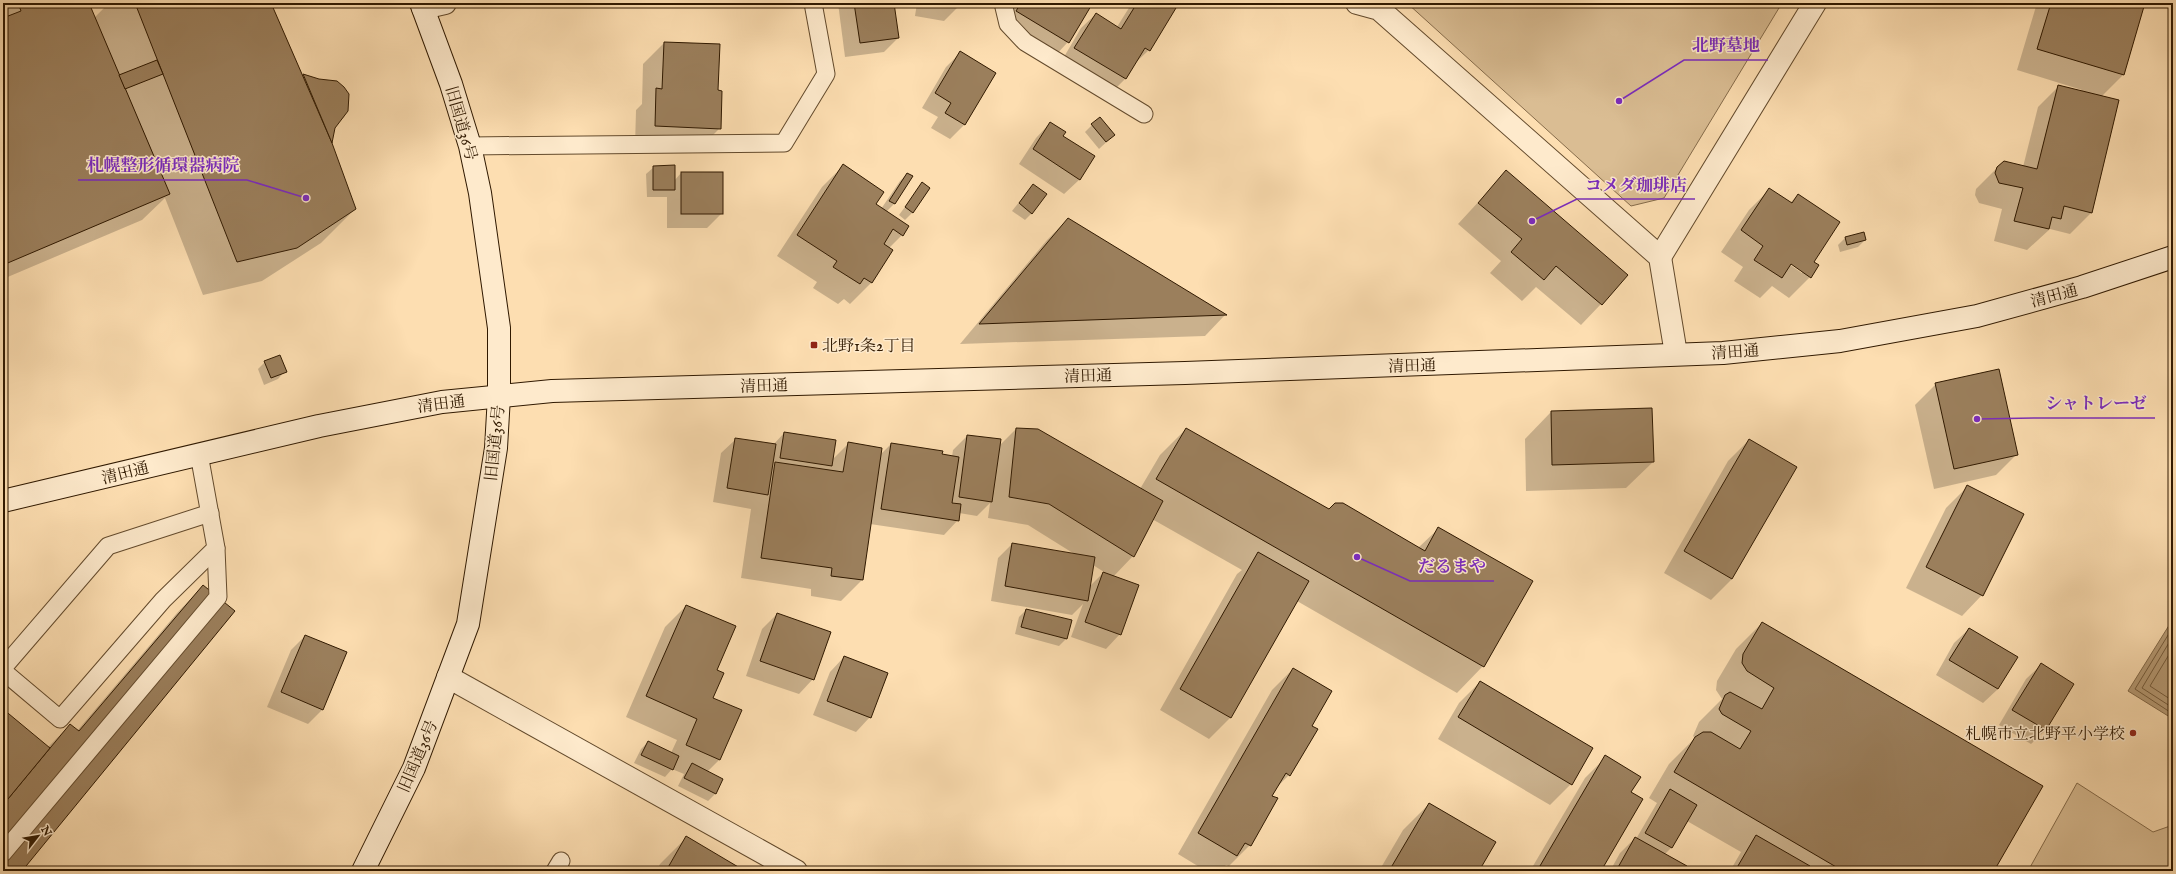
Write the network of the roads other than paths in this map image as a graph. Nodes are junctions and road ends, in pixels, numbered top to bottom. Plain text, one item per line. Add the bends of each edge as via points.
1 (445, 3) edge
2 (813, 3) edge
3 (1003, 3) edge
4 (1357, 3) edge
5 (1815, 3) edge
6 (422, 5) edge
7 (1144, 114) dead end
8 (470, 146) junction
9 (1660, 257) junction
10 (2173, 257) edge
11 (1676, 354) junction
12 (499, 396) junction
13 (199, 454) junction
14 (3, 501) edge
15 (210, 513) junction
16 (216, 548) junction
17 (3, 670) edge
18 (448, 677) junction
19 (3, 853) edge
20 (363, 871) edge
21 (796, 871) edge

1 - 6 street
2 - 8 lane via 826,74 784,143
3 - 7 lane via 1008,24 1025,42
4 - 9 street via 1379,10
5 - 9 street
6 - 8 street, 旧国道36号
8 - 12 street, 旧国道36号 via 480,193 499,328
9 - 11 street
10 - 11 street, 清田通 via 2075,289 1977,316 1914,329 1840,341 1723,353
11 - 12 street, 清田通 via 1185,373 552,391
12 - 13 street, 清田通 via 421,405
12 - 18 street, 旧国道36号 via 496,448 468,624
13 - 14 street, 清田通
13 - 15 lane
15 - 16 lane
15 - 17 lane via 108,546
16 - 17 lane via 163,600 60,719
16 - 19 lane via 218,597
18 - 20 street, 旧国道36号 via 414,768
18 - 21 street

